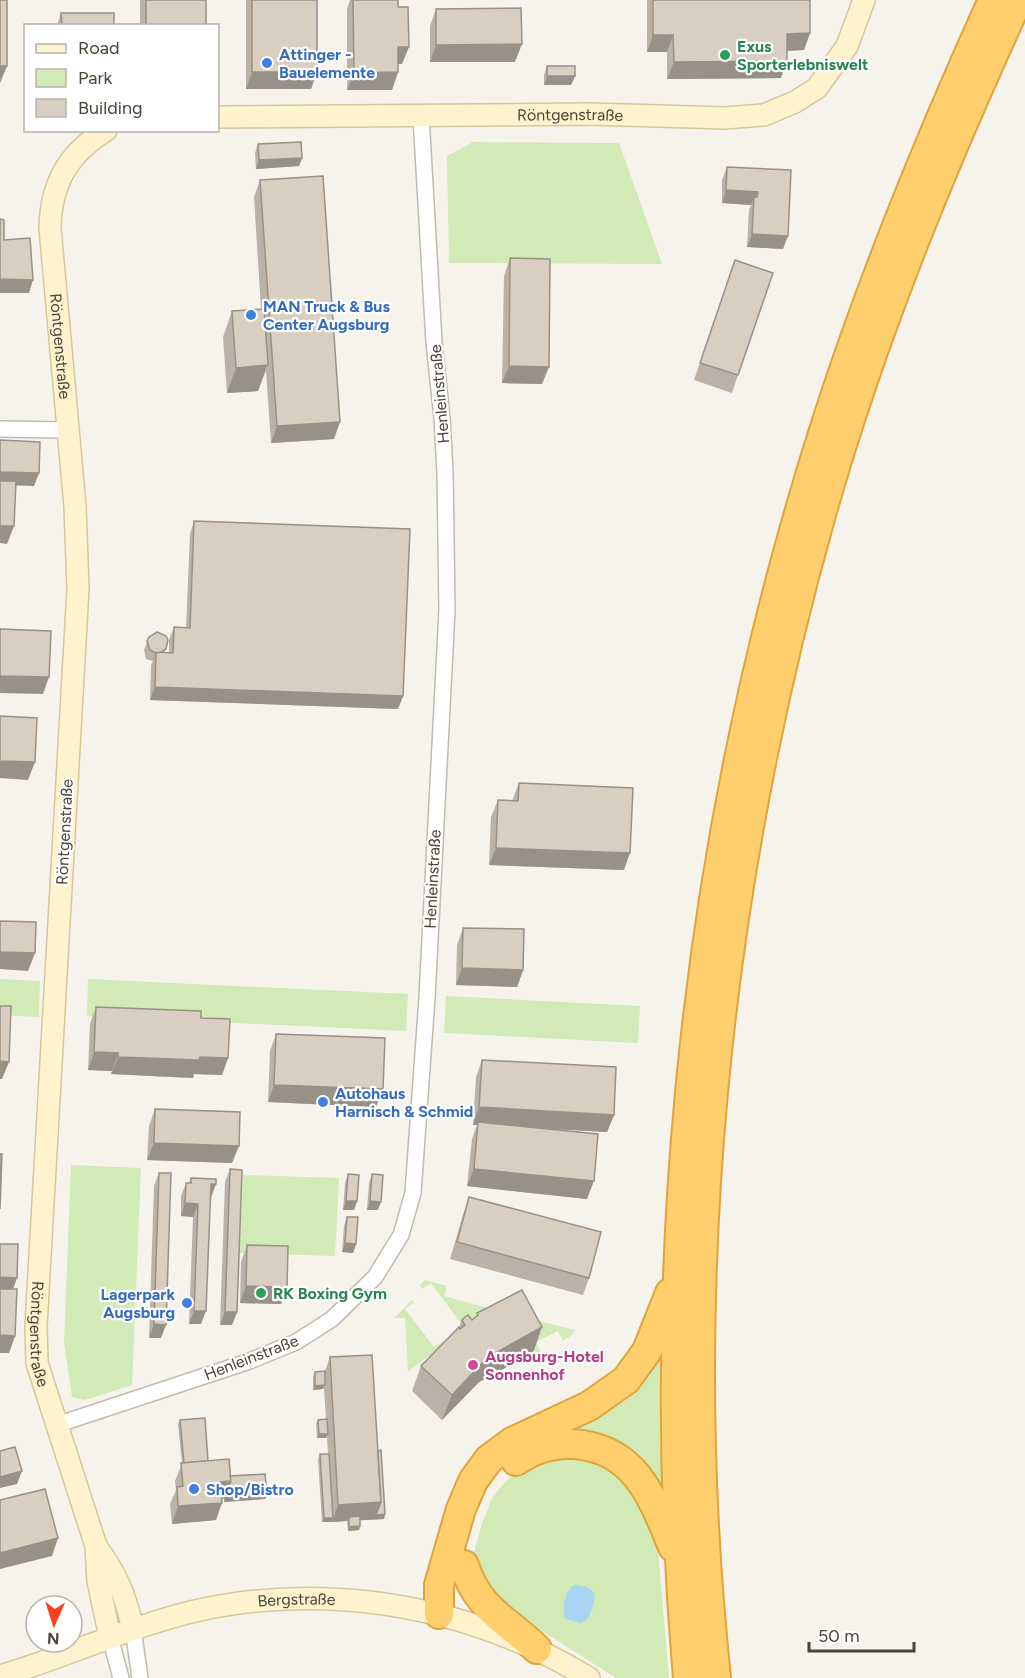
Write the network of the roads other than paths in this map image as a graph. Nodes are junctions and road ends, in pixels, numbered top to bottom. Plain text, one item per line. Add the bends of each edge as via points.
1 (864, 0) edge
2 (993, 0) edge
3 (1018, 0) edge
4 (421, 116) junction
5 (219, 117) edge
6 (103, 132) edge
7 (0, 429) edge
8 (68, 430) junction
9 (678, 1271) junction
10 (56, 1425) junction
11 (96, 1546) junction
12 (679, 1560) junction
13 (464, 1565) junction
14 (439, 1614) junction
15 (133, 1629) junction
16 (111, 1637) junction
17 (537, 1649) junction
18 (0, 1676) edge
19 (121, 1678) edge
20 (140, 1678) edge
21 (590, 1678) edge
22 (688, 1678) edge
23 (716, 1678) edge

1 - 4 street, Röntgenstraße via 848,46 817,87 764,115
2 - 9 highway via 926,153 860,324 800,510 771,618 728,815 707,948 696,1031
3 - 23 highway via 911,249 849,423 792,623 747,836 719,1033 702,1251 700,1467
4 - 5 street, Röntgenstraße
4 - 10 street, Henleinstraße via 442,418 447,610 424,1045 410,1203 401,1235 375,1277 332,1319 296,1342
6 - 8 street, Röntgenstraße via 90,140 66,167 50,206
7 - 8 street
8 - 10 street, Röntgenstraße via 78,589 36,1326 37,1363
9 - 12 highway
9 - 14 highway via 647,1351 626,1380 589,1406 512,1442 489,1459 473,1481 439,1585
10 - 11 street, Röntgenstraße
11 - 15 street, Röntgenstraße via 114,1572
11 - 16 street, Röntgenstraße via 98,1581
12 - 13 highway via 651,1494 634,1471 605,1450 563,1443 523,1456 490,1488 475,1517
12 - 22 highway
13 - 14 highway via 458,1590
13 - 17 highway via 473,1590 486,1607
14 - 15 street, Bergstraße via 389,1604 294,1598 246,1601
14 - 17 street, Bergstraße
15 - 16 street, Bergstraße
15 - 20 street
16 - 18 street, Bergstraße
16 - 19 street
17 - 21 street, Bergstraße

